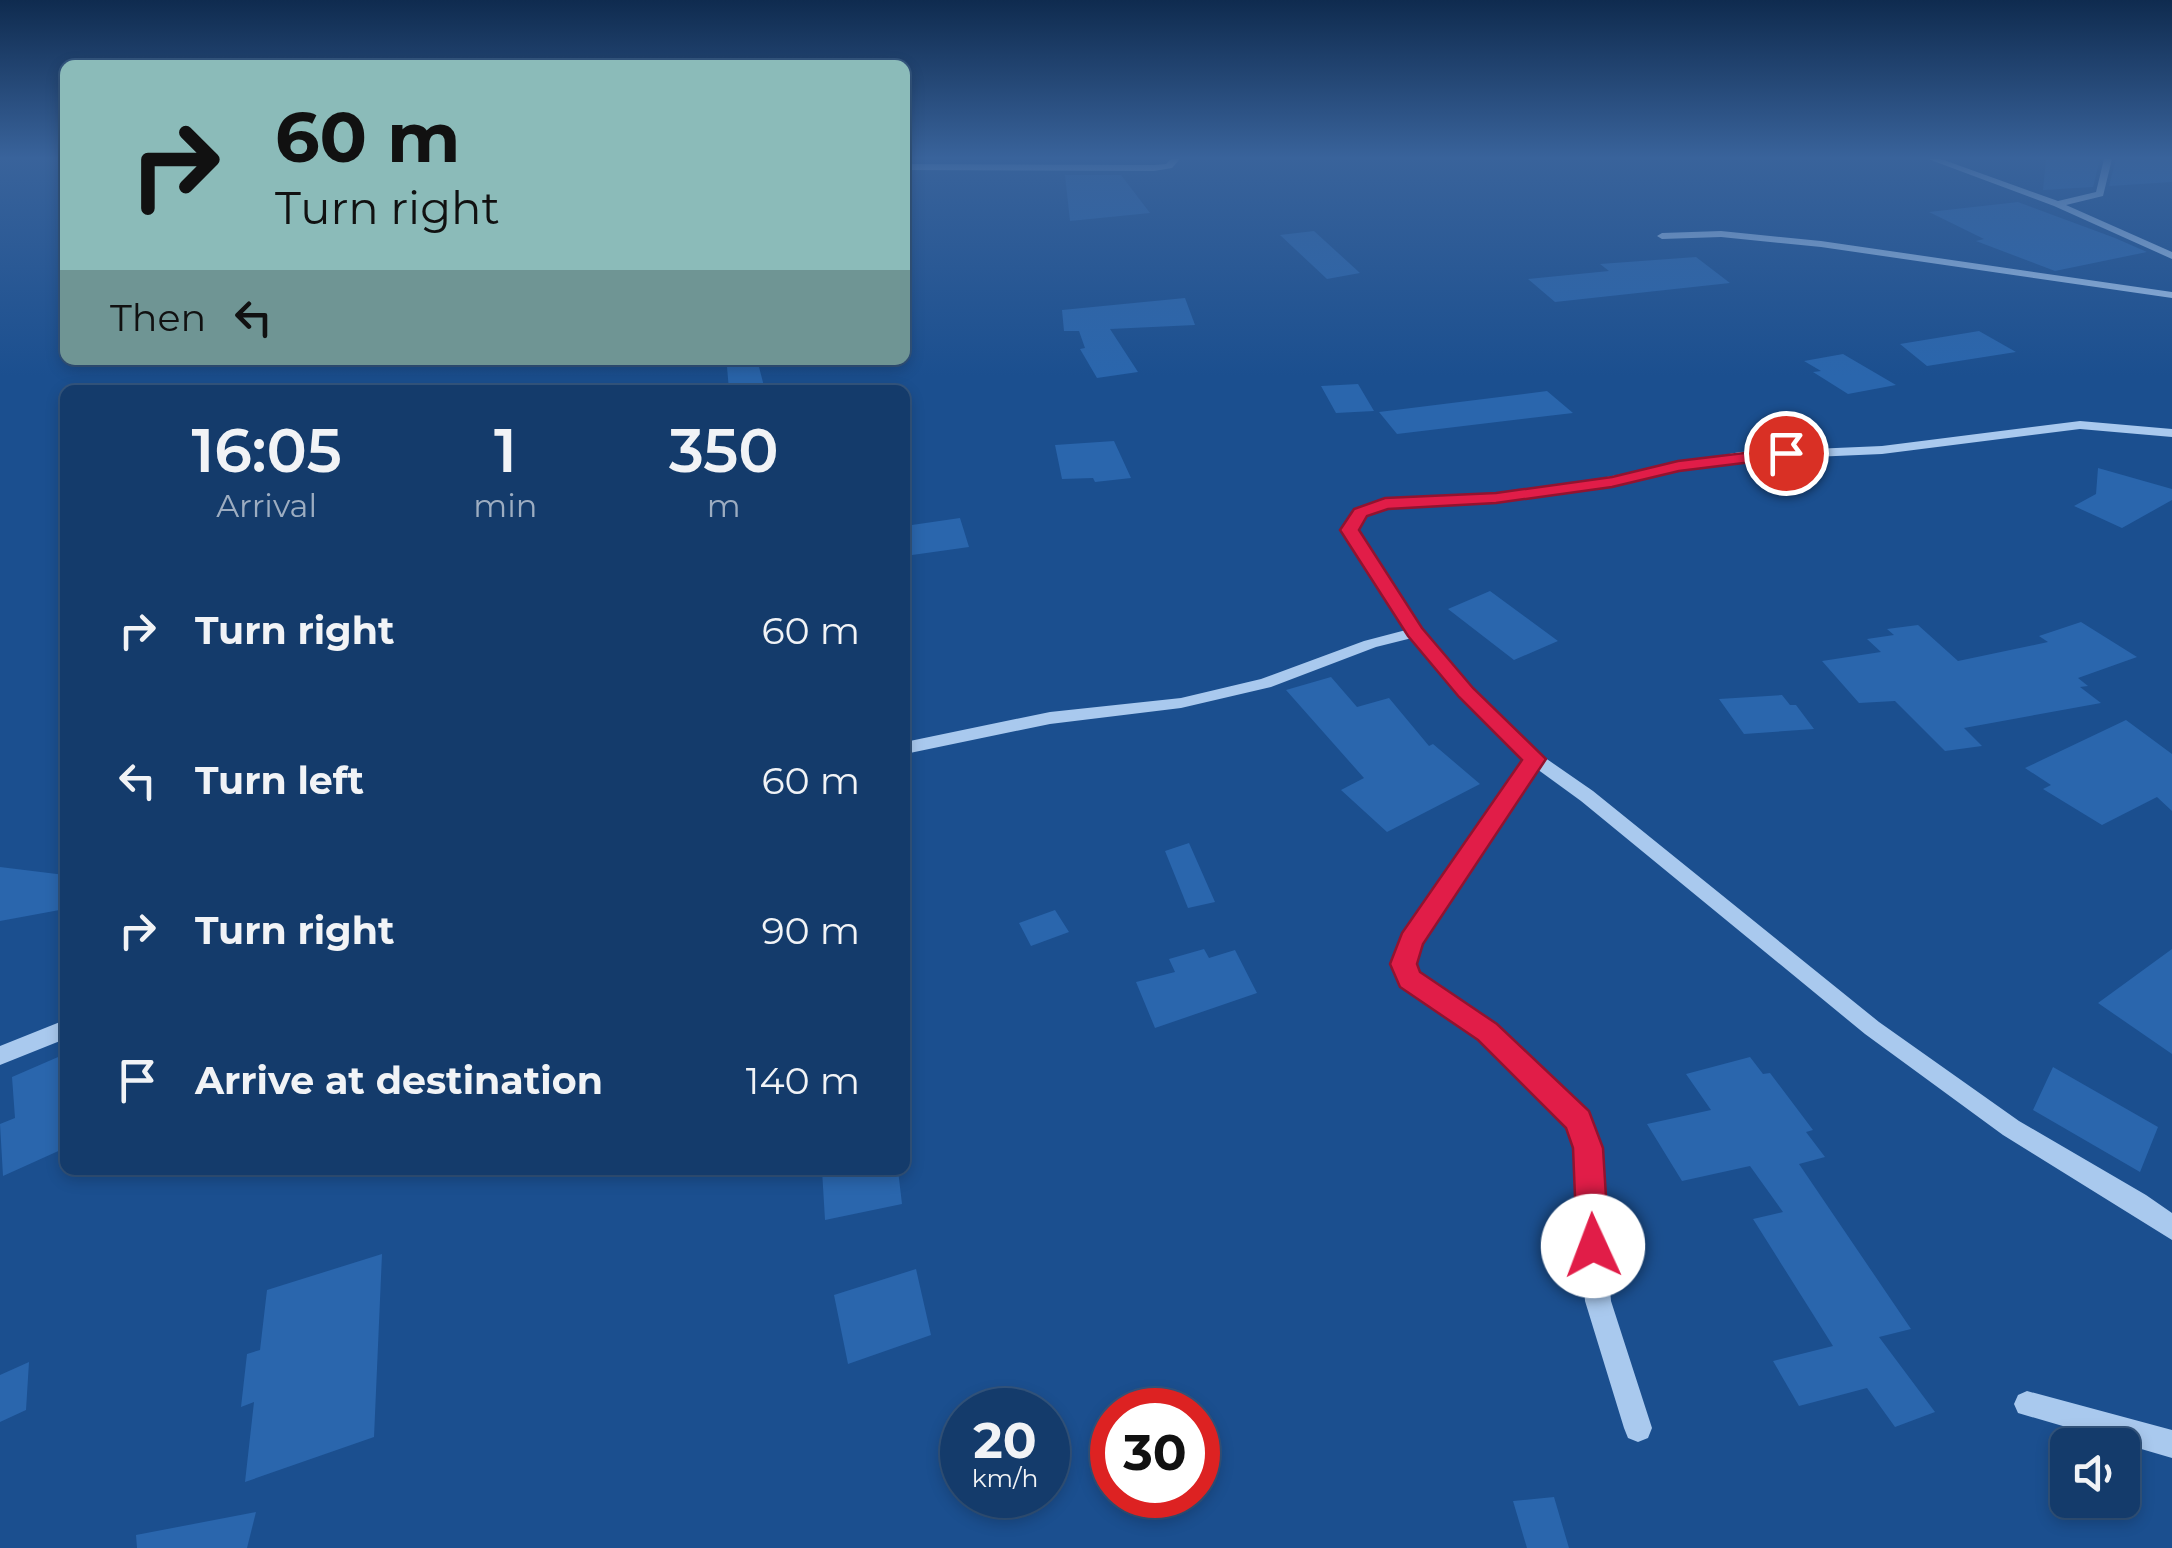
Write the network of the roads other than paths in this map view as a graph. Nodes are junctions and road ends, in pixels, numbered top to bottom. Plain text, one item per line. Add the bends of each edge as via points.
1 (2117, 231) edge
2 (1662, 236) dead end
3 (2172, 256) edge
4 (2172, 295) edge
5 (2172, 433) edge
6 (1415, 632) junction
7 (910, 747) edge
8 (1535, 759) junction
9 (60, 1031) edge
10 (0, 1056) edge
11 (2172, 1228) edge
12 (2027, 1404) dead end
13 (1638, 1428) dead end
14 (2172, 1444) edge

1 - 3 street
2 - 4 street via 1821,244
5 - 6 street via 2116,426 2018,430 1882,450 1740,456 1496,498 1385,504 1361,513 1350,530
6 - 7 street via 1265,684 1181,704 1050,718
6 - 8 street
8 - 11 street via 1872,1028 2011,1128
8 - 13 street via 1411,941 1404,964 1409,979 1488,1032 1578,1120 1588,1148 1598,1300
9 - 10 street
12 - 14 street

